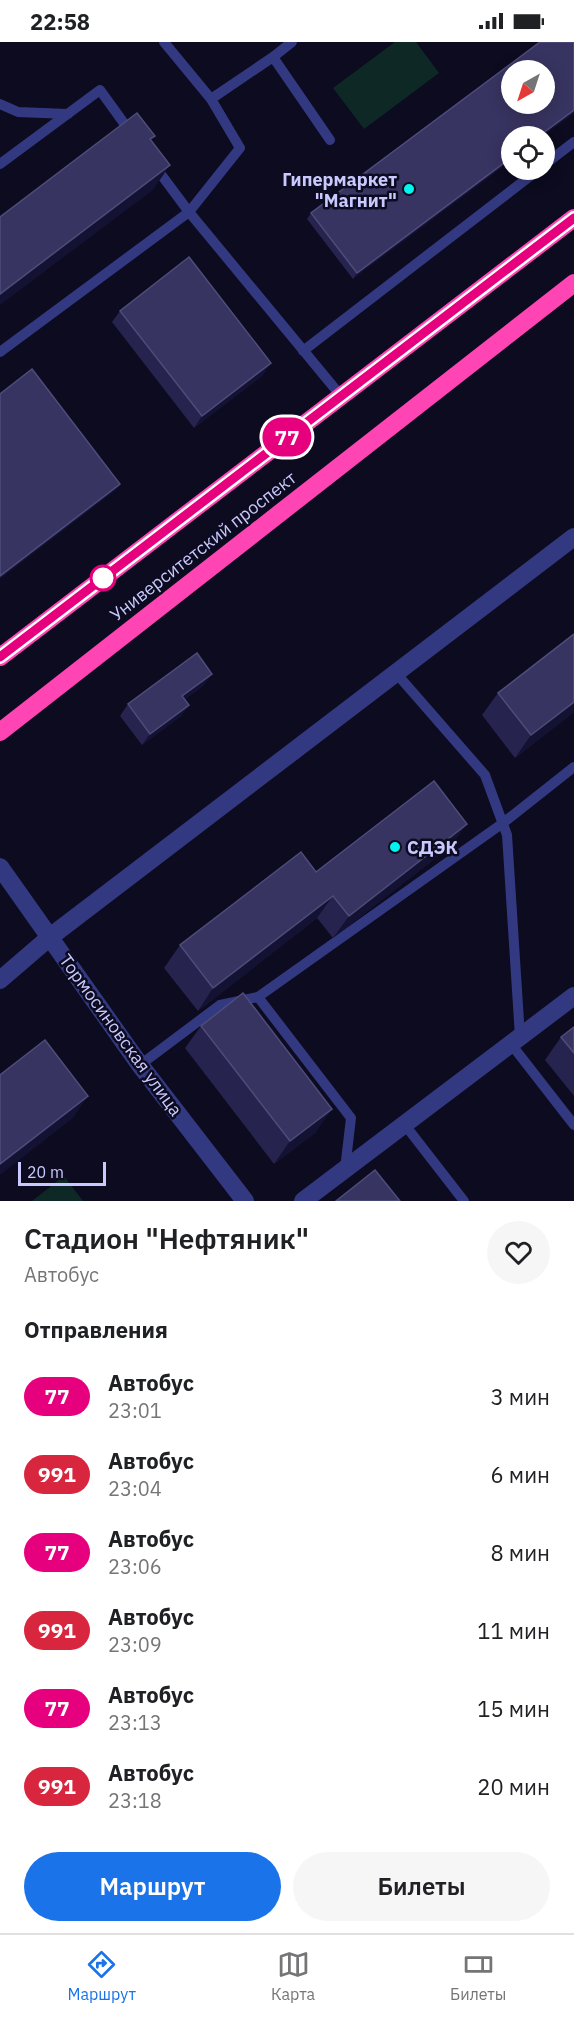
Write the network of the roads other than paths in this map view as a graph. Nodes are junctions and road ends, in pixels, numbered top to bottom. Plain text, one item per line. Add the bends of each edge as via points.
1 (164, 42) edge
2 (292, 42) edge
3 (273, 57) junction
4 (211, 99) junction
5 (0, 104) edge
6 (68, 114) junction
7 (330, 140) dead end
8 (574, 142) edge
9 (141, 147) edge
10 (148, 156) edge
11 (555, 157) edge
12 (0, 164) edge
13 (525, 180) edge
14 (189, 212) junction
15 (574, 218) edge
16 (574, 283) edge
17 (303, 351) junction
18 (0, 352) edge
19 (341, 396) junction
20 (574, 537) edge
21 (0, 657) edge
22 (396, 673) junction
23 (0, 732) edge
24 (574, 767) edge
25 (503, 823) junction
26 (0, 867) edge
27 (50, 937) junction
28 (0, 980) edge
29 (574, 996) edge
30 (258, 997) junction
31 (515, 1041) junction
32 (140, 1065) junction
33 (405, 1125) junction
34 (574, 1125) edge
35 (345, 1170) junction
36 (245, 1201) edge
37 (303, 1201) edge
38 (464, 1201) edge

1 - 4 lane
2 - 3 lane
3 - 4 lane
3 - 7 lane
4 - 14 lane via 240,148
5 - 6 lane via 18,112
6 - 9 lane via 100,90
6 - 12 lane
8 - 11 lane
10 - 14 lane
13 - 17 lane
14 - 17 lane
14 - 18 lane
15 - 19 highway, Университетский проспект
16 - 23 highway, Университетский проспект
17 - 19 lane
19 - 21 highway, Университетский проспект
20 - 22 street
22 - 25 lane via 485,775
22 - 27 street
24 - 25 lane
25 - 30 lane
25 - 31 lane via 507,835
26 - 27 street, Тормосиновская улица
27 - 28 street
27 - 32 street, Тормосиновская улица
29 - 31 street
30 - 32 lane via 220,1005
30 - 35 lane via 351,1118
31 - 33 street
31 - 34 lane
32 - 36 street, Тормосиновская улица
33 - 35 street
33 - 38 lane
35 - 37 street

